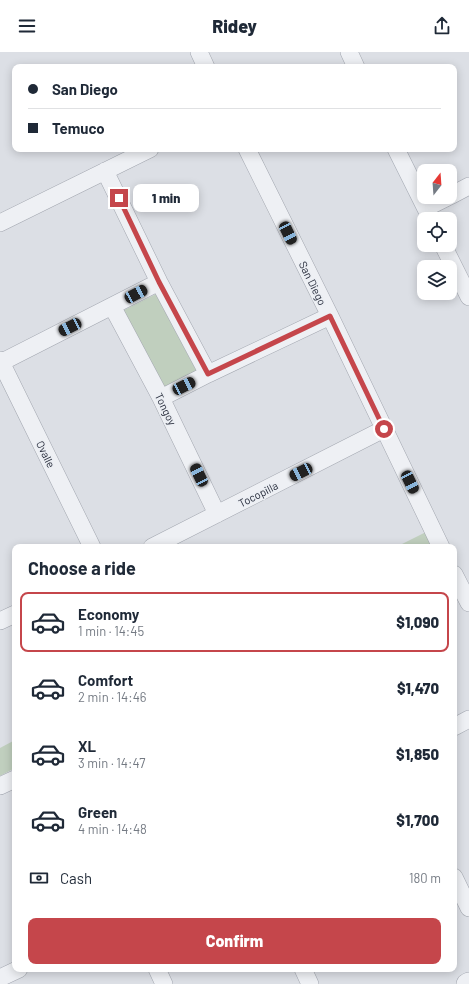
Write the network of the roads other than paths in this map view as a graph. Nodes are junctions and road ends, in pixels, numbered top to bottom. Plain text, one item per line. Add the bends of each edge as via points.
1 (198, 52) edge
2 (349, 52) edge
3 (204, 64) edge
4 (355, 64) edge
5 (144, 152) edge
6 (248, 152) edge
7 (397, 152) edge
8 (105, 171) junction
9 (469, 186) edge
10 (457, 192) edge
11 (440, 204) edge
12 (427, 212) edge
13 (430, 212) edge
14 (0, 223) edge
15 (446, 252) edge
16 (159, 282) junction
17 (469, 297) edge
18 (112, 306) junction
19 (330, 316) junction
20 (0, 362) edge
21 (208, 374) junction
22 (161, 398) junction
23 (384, 429) junction
24 (218, 514) junction
25 (91, 544) edge
26 (158, 544) edge
27 (440, 544) edge
28 (457, 580) edge
29 (469, 603) edge
30 (12, 615) edge
31 (0, 621) edge
32 (469, 719) edge
33 (457, 725) edge
34 (457, 883) edge
35 (469, 908) edge
36 (12, 972) edge
37 (158, 972) edge
38 (304, 972) edge
39 (0, 978) edge
40 (164, 984) edge
41 (310, 984) edge

1 - 3 street
2 - 4 street
5 - 8 street
6 - 19 street, San Diego
7 - 12 street
8 - 14 street
8 - 16 street
9 - 10 street
11 - 13 street
15 - 17 street
16 - 18 street
16 - 21 street
18 - 20 street
18 - 22 street, Tongoy
19 - 21 street
19 - 23 street, San Diego
20 - 25 street, Ovalle
21 - 22 street
22 - 24 street, Tongoy
23 - 24 street, Tocopilla
23 - 27 street, San Diego
24 - 26 street, Tocopilla
28 - 29 street
30 - 31 street
32 - 33 street
34 - 35 street
36 - 39 street
37 - 40 street
38 - 41 street

